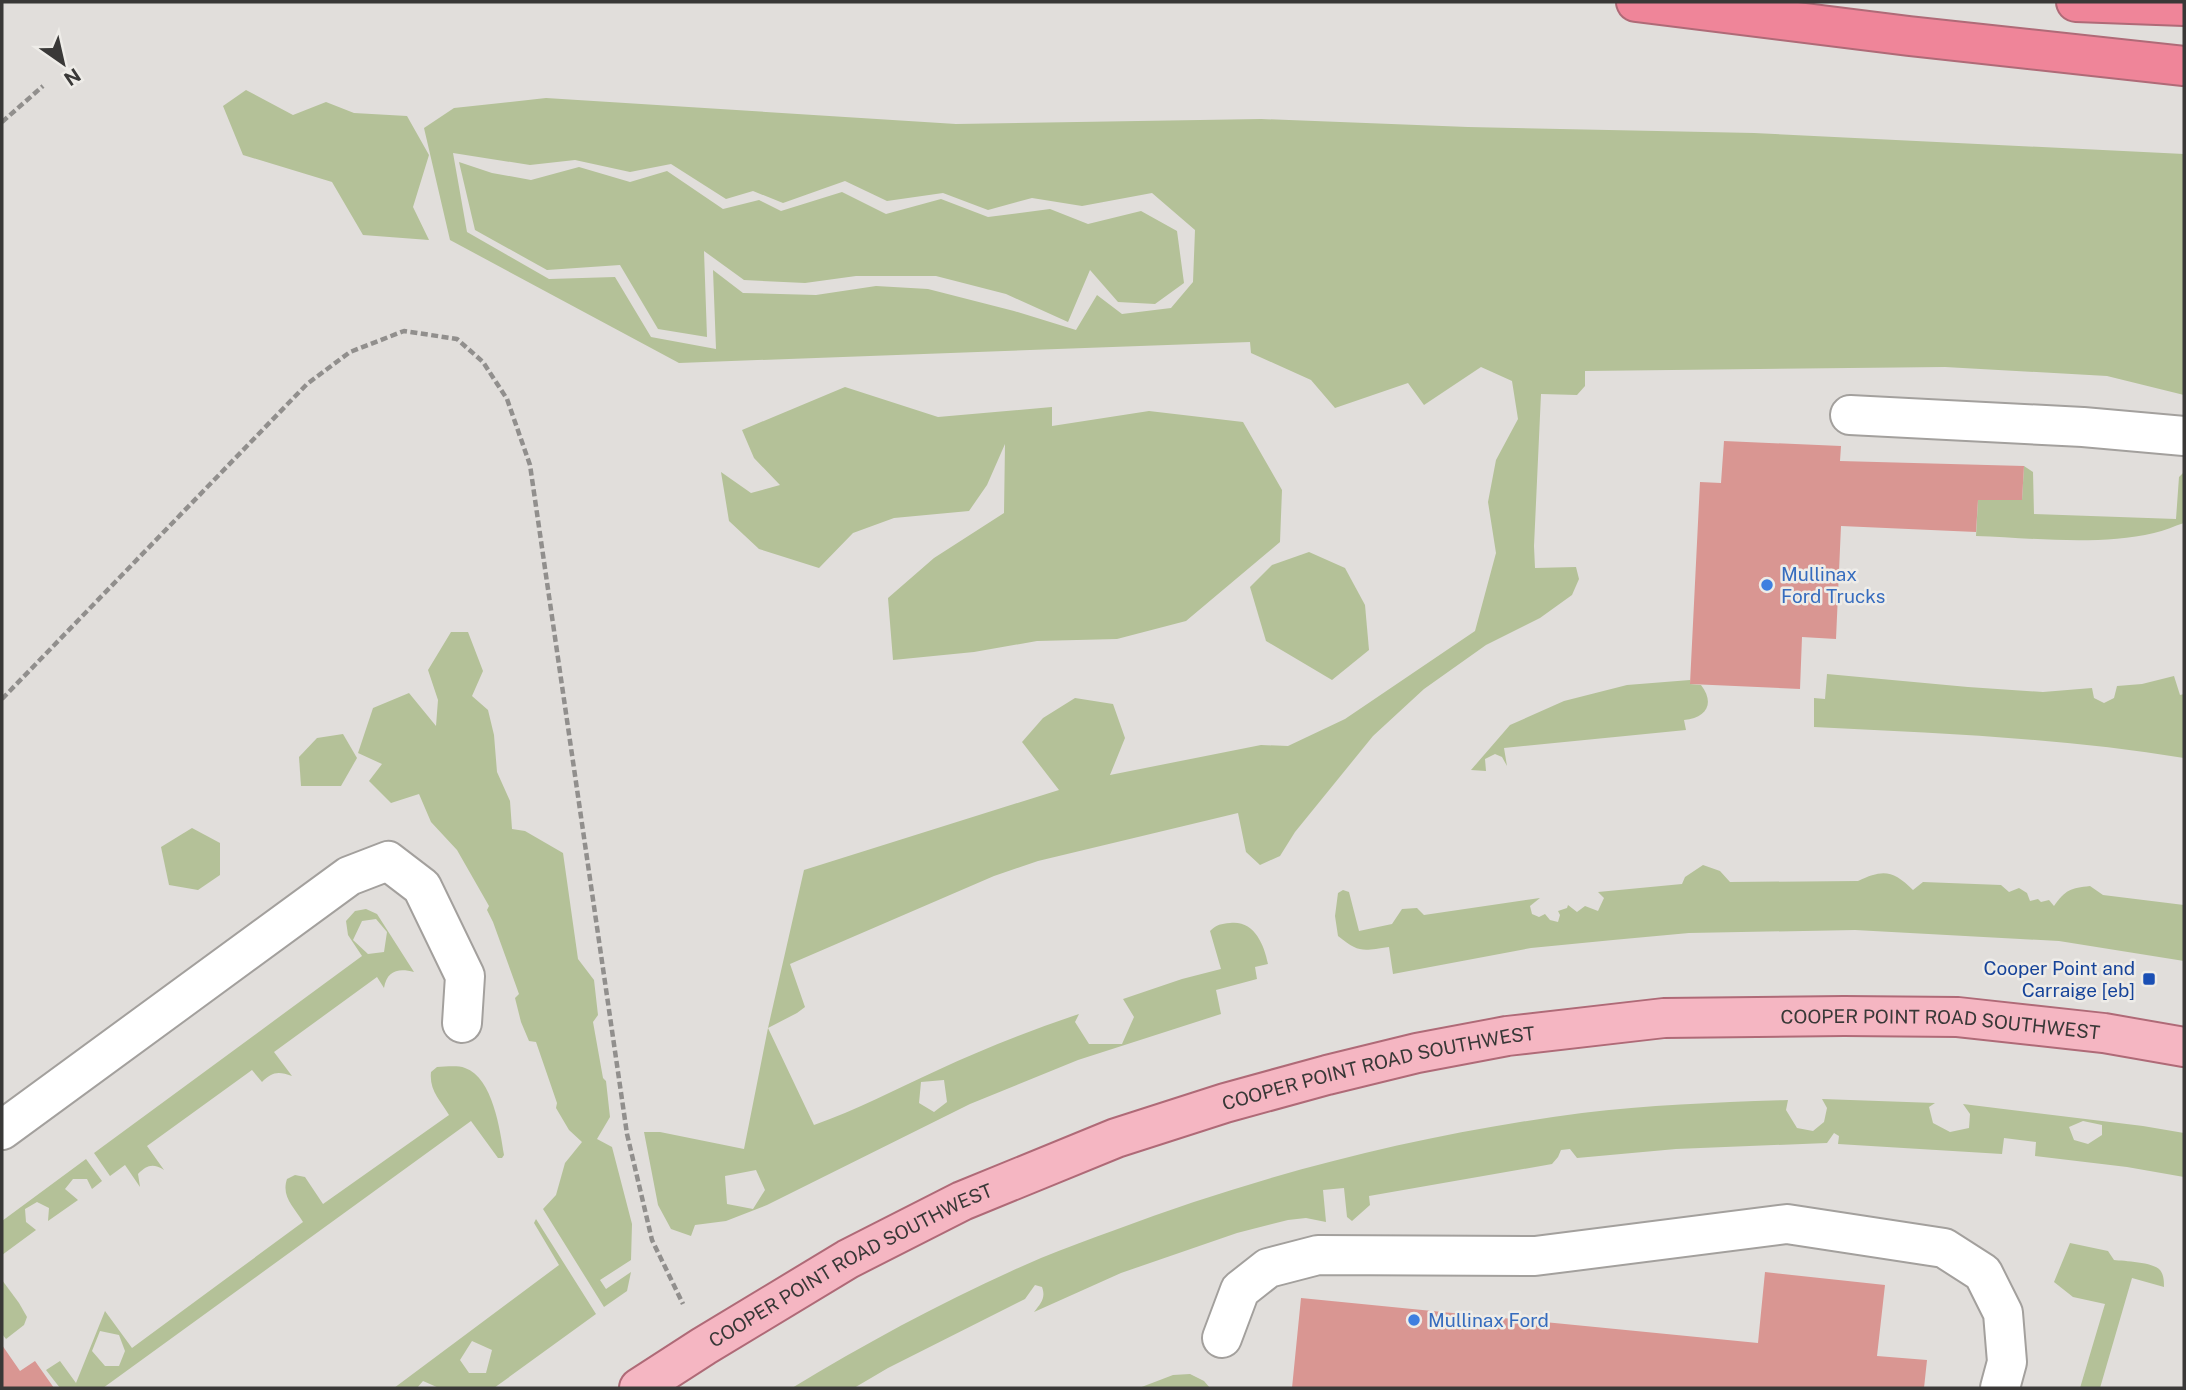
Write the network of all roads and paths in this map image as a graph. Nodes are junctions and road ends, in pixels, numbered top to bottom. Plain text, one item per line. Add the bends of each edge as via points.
1 (1636, 2) edge
2 (2076, 2) edge
3 (2184, 6) edge
4 (2184, 66) edge
5 (43, 86) dead end
6 (2, 122) edge
7 (1850, 415) dead end
8 (2184, 436) edge
9 (2, 699) edge
10 (462, 1023) dead end
11 (2184, 1047) edge
12 (2, 1130) edge
13 (1223, 1338) dead end
14 (704, 1346) junction
15 (639, 1388) edge
16 (2000, 1388) edge

1 - 4 highway
2 - 3 highway
5 - 6 path
7 - 8 lane
9 - 14 path via 307,384 350,352 404,331 457,339 483,362 507,399 530,465 626,1134 652,1240
10 - 12 lane via 465,976 422,887 388,861 349,876
11 - 14 main road, COOPER POINT ROAD SOUTHWEST via 1958,1017 1844,1016 1664,1018 1507,1036 1417,1053 1225,1103 1116,1138 962,1201 849,1259
13 - 16 lane via 1240,1290 1268,1268 1318,1255 1535,1256 1787,1224 1944,1248 1983,1273 2003,1313 2007,1362
14 - 15 main road, COOPER POINT ROAD SOUTHWEST

